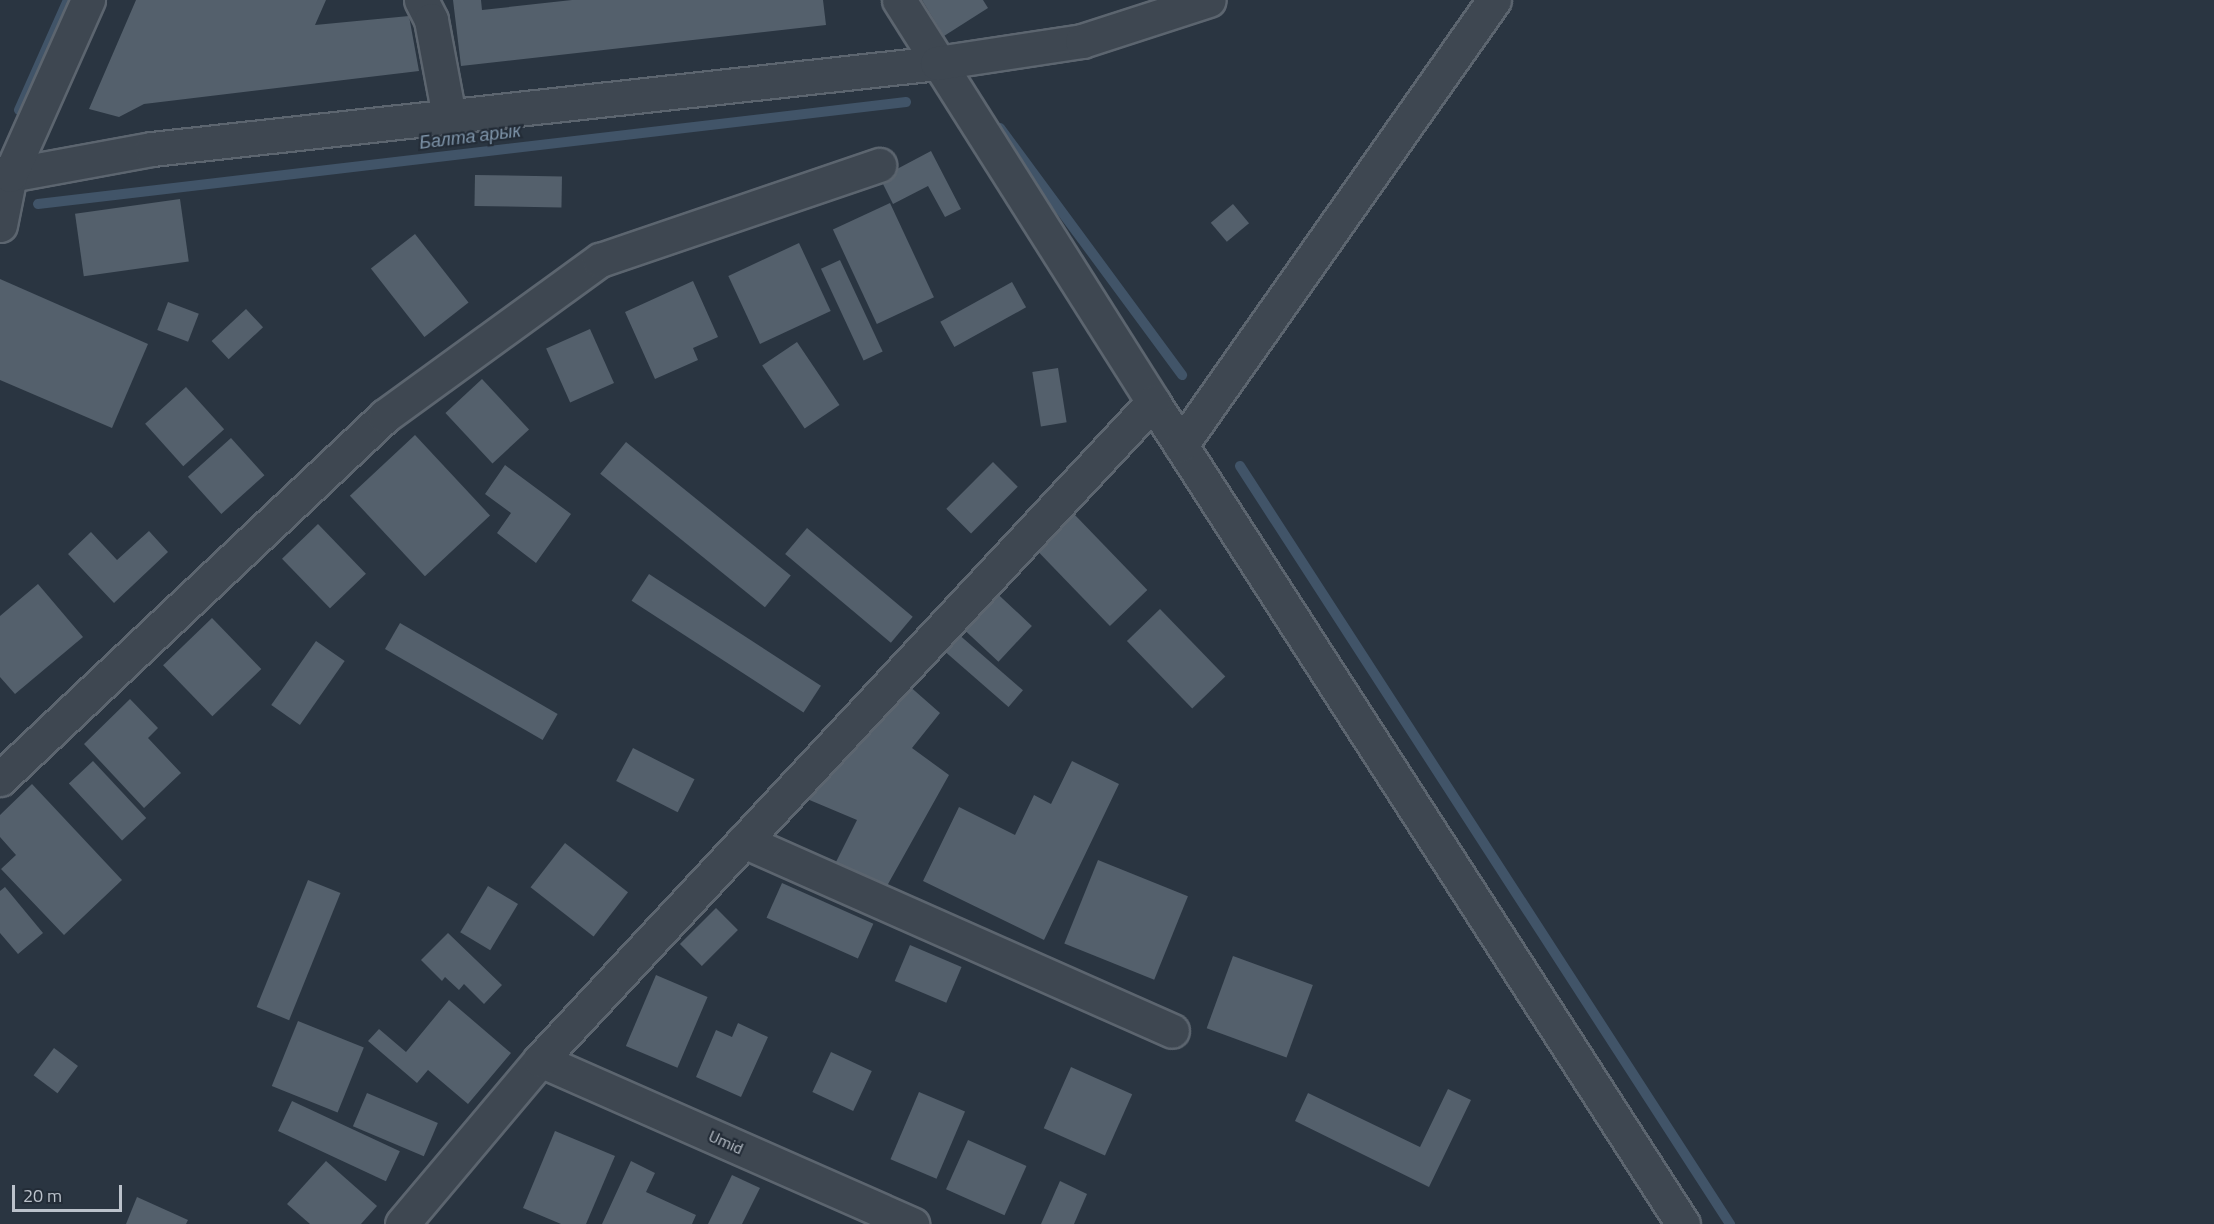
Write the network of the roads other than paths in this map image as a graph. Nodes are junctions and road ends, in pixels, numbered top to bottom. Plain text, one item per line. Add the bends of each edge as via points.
1 (88, 0) edge
2 (421, 0) edge
3 (899, 0) edge
4 (1130, 0) edge
5 (1209, 0) edge
6 (1494, 0) edge
7 (1116, 30) junction
8 (937, 63) junction
9 (449, 116) junction
10 (879, 165) dead end
11 (5, 174) edge
12 (0, 225) edge
13 (1153, 402) junction
14 (1181, 445) junction
15 (0, 779) edge
16 (744, 841) junction
17 (1172, 1031) dead end
18 (540, 1060) junction
19 (402, 1224) edge
20 (912, 1224) edge
21 (1683, 1224) edge

1 - 11 street
2 - 9 street via 430,20
3 - 8 street
4 - 7 street
5 - 7 street
6 - 14 street
7 - 8 street via 1082,41
8 - 9 street
8 - 13 street
9 - 11 street via 152,149
10 - 15 street via 600,260 385,416
11 - 12 street
13 - 14 street
13 - 16 street
14 - 21 street
16 - 17 street
16 - 18 street
18 - 19 street
18 - 20 street, Umid

